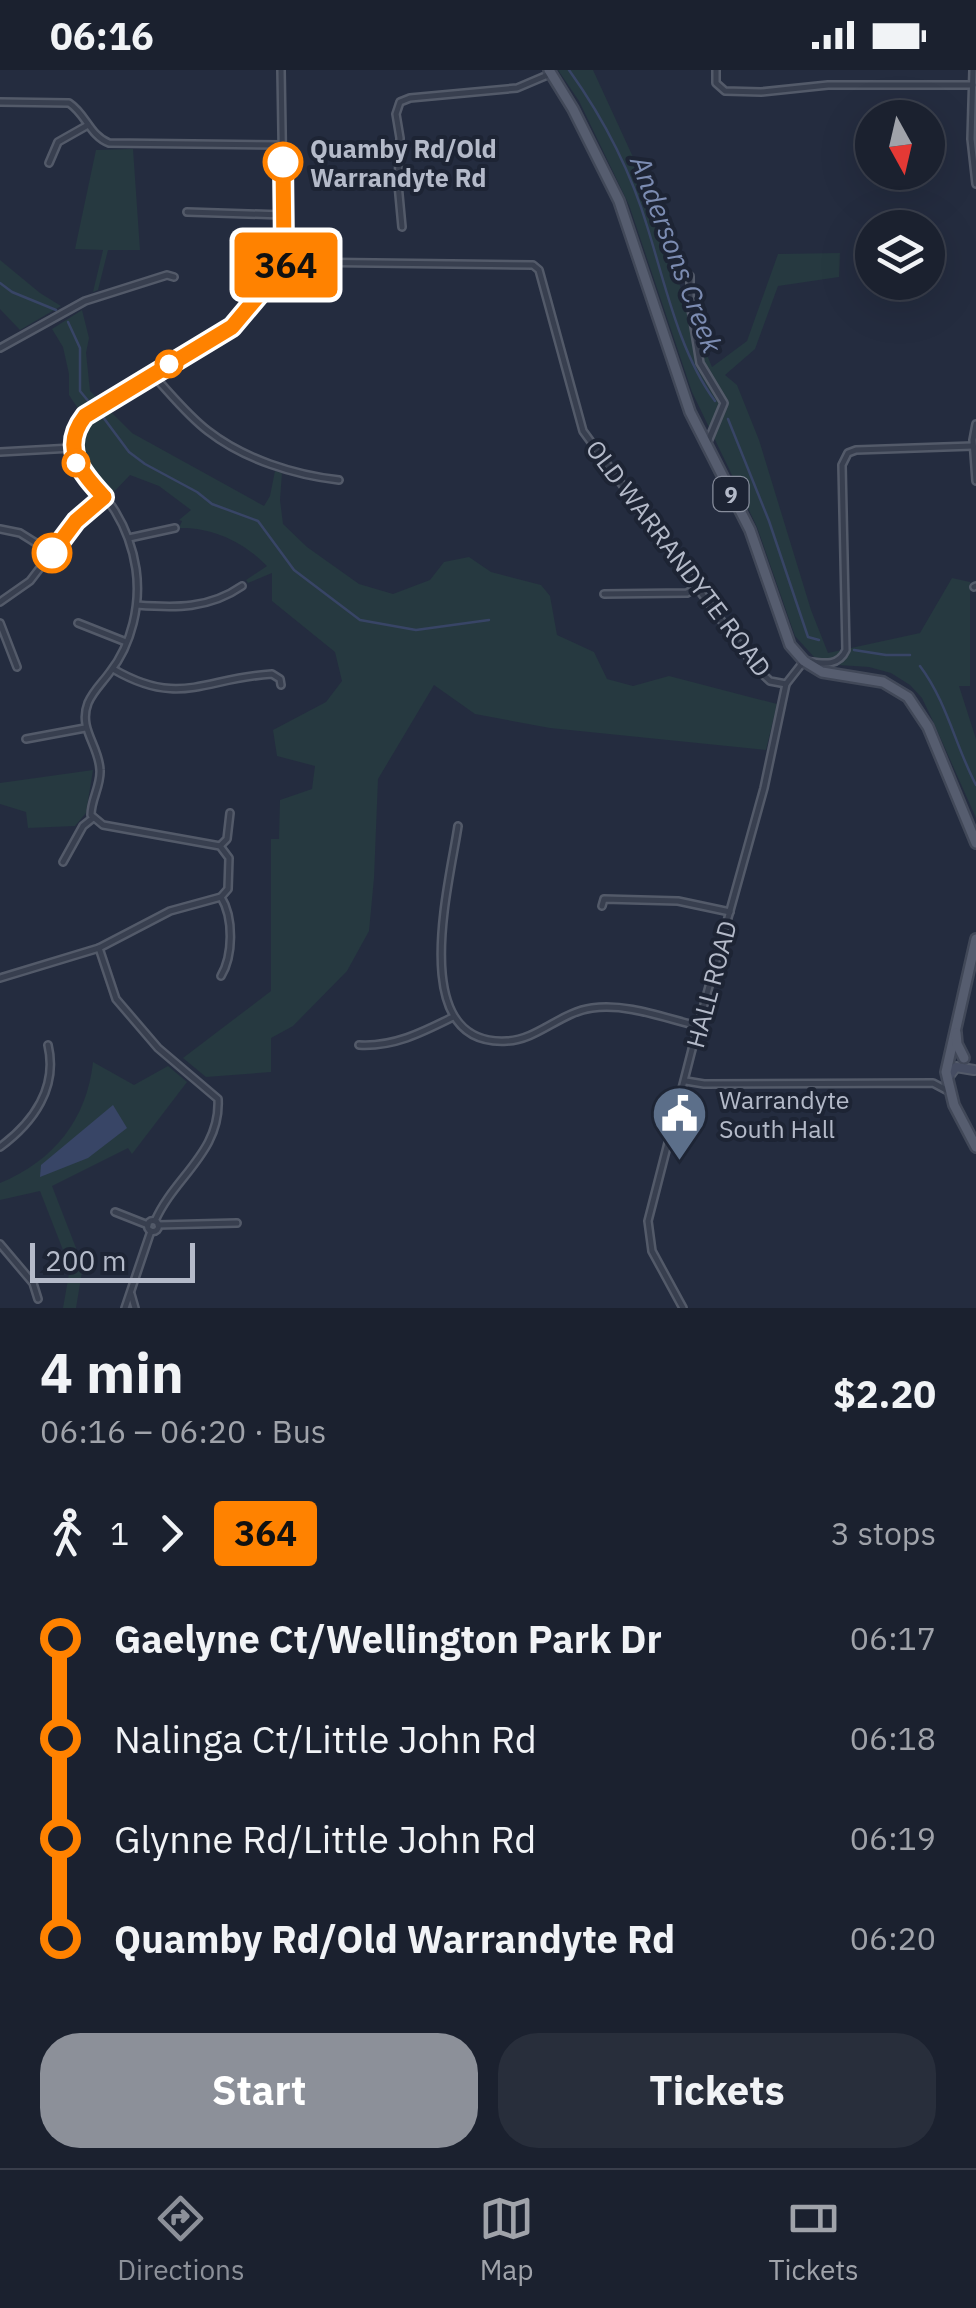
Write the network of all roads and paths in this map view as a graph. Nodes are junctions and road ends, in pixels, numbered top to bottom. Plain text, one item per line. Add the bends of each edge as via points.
1 (281, 70) edge
2 (716, 70) edge
3 (973, 70) edge
4 (550, 72) edge
5 (973, 85) junction
6 (0, 102) edge
7 (88, 125) junction
8 (283, 145) junction
9 (49, 164) dead end
10 (976, 184) edge
11 (186, 212) dead end
12 (284, 214) junction
13 (402, 227) dead end
14 (290, 258) junction
15 (170, 273) dead end
16 (690, 276) dead end
17 (0, 348) edge
18 (152, 374) junction
19 (976, 424) edge
20 (973, 446) junction
21 (706, 447) junction
22 (72, 448) junction
23 (0, 452) edge
24 (340, 480) dead end
25 (976, 481) edge
26 (104, 497) junction
27 (175, 528) dead end
28 (0, 529) edge
29 (129, 538) junction
30 (52, 553) junction
31 (242, 586) dead end
32 (698, 586) junction
33 (608, 597) dead end
34 (0, 602) edge
35 (137, 605) junction
36 (0, 622) edge
37 (78, 623) dead end
38 (126, 642) junction
39 (804, 661) junction
40 (17, 667) dead end
41 (113, 669) junction
42 (786, 684) junction
43 (281, 686) dead end
44 (85, 728) junction
45 (26, 738) dead end
46 (230, 813) dead end
47 (93, 818) junction
48 (458, 826) dead end
49 (976, 843) edge
50 (220, 846) junction
51 (63, 862) dead end
52 (221, 898) junction
53 (602, 900) dead end
54 (730, 912) junction
55 (976, 939) edge
56 (99, 948) junction
57 (221, 976) dead end
58 (0, 978) edge
59 (962, 996) junction
60 (453, 1016) junction
61 (698, 1026) junction
62 (48, 1045) dead end
63 (359, 1045) dead end
64 (949, 1055) junction
65 (964, 1058) junction
66 (976, 1070) edge
67 (947, 1076) junction
68 (686, 1080) junction
69 (922, 1083) junction
70 (950, 1092) junction
71 (0, 1147) edge
72 (976, 1147) edge
73 (115, 1212) dead end
74 (237, 1224) dead end
75 (153, 1225) junction
76 (0, 1244) edge
77 (131, 1294) junction
78 (38, 1299) dead end
79 (125, 1308) edge
80 (134, 1308) edge
81 (682, 1308) edge

1 - 8 street
2 - 5 street via 716,83 726,91
3 - 5 street
4 - 13 street via 517,88 400,102
4 - 21 main road, 9 via 619,200
5 - 10 street
6 - 7 street via 69,104
7 - 8 street via 108,144
7 - 9 street via 58,142
8 - 12 street
11 - 12 street
12 - 14 street
14 - 18 street via 232,327
14 - 32 street, OLD WARRANDYTE ROAD via 539,270 582,431
15 - 17 street via 85,301
16 - 21 street via 700,363 724,403
18 - 22 street via 85,416
18 - 24 street via 208,432 279,468
19 - 20 street
20 - 25 street
20 - 39 street via 848,452 842,465 846,650 834,663
21 - 39 main road, 9 via 750,530 790,645
22 - 23 street
22 - 26 street
26 - 29 street
26 - 30 street
27 - 29 street
28 - 30 street
29 - 35 street
30 - 34 street
31 - 35 street via 195,606
32 - 33 street via 687,593
32 - 42 street, OLD WARRANDYTE ROAD via 756,668
35 - 38 street
36 - 40 street
37 - 38 street
38 - 41 street
39 - 42 street, HALL ROAD
39 - 49 main road via 822,672 884,682 908,697 928,727
41 - 43 street via 171,691 272,674
41 - 44 street via 88,703
42 - 54 street, HALL ROAD
44 - 45 street
44 - 47 street via 100,768
46 - 50 street
47 - 50 street
47 - 51 street
48 - 60 street via 441,960
50 - 52 street via 229,858 228,889
52 - 56 street via 170,911
52 - 57 street via 228,908 229,962
53 - 54 street via 678,901
54 - 61 street, HALL ROAD
55 - 59 main road
56 - 58 street
56 - 75 street via 116,999 158,1048 218,1099 208,1150
59 - 64 main road
59 - 65 main road via 956,1037
60 - 61 street via 470,1031 503,1042 593,1008 620,1007
60 - 63 street via 406,1039
61 - 68 street, HALL ROAD
62 - 71 street via 50,1083 22,1127
64 - 65 main road
64 - 66 main road
64 - 67 main road
65 - 66 main road
66 - 67 main road via 956,1067
67 - 69 street
67 - 70 main road
68 - 69 street
68 - 81 street, HALL ROAD via 648,1221 652,1252
69 - 70 street
70 - 72 main road
73 - 75 street
74 - 75 street
75 - 77 street
76 - 78 street
77 - 79 street
77 - 80 street
79 - 80 street

